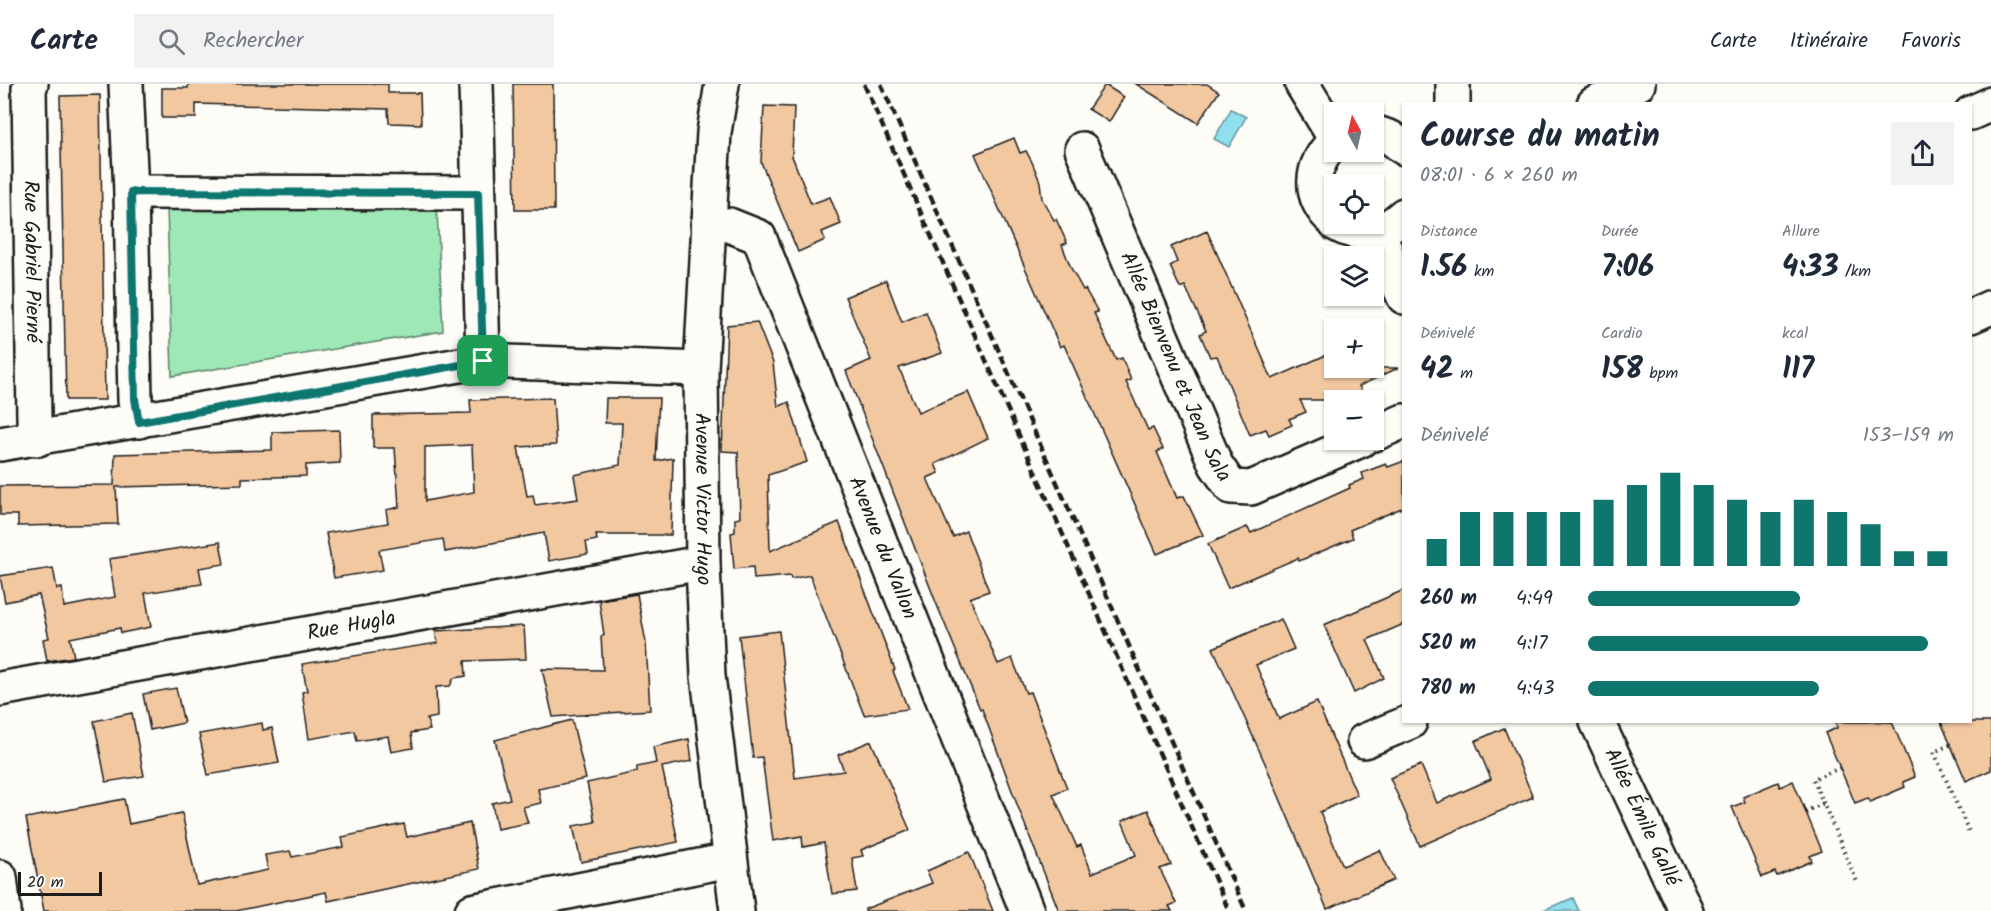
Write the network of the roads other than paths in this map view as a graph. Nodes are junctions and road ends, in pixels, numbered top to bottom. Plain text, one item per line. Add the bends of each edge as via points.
1 (31, 84) edge
2 (126, 84) edge
3 (476, 84) edge
4 (722, 84) edge
5 (1302, 84) edge
6 (1453, 84) edge
7 (1638, 84) edge
8 (1453, 102) edge
9 (1598, 102) edge
10 (1991, 104) edge
11 (1972, 113) edge
12 (1324, 121) edge
13 (1384, 136) edge
14 (1402, 146) edge
15 (1082, 149) dead end
16 (1324, 153) edge
17 (131, 192) junction
18 (478, 193) junction
19 (1324, 212) edge
20 (1392, 223) edge
21 (708, 224) junction
22 (1402, 293) edge
23 (1991, 307) edge
24 (1972, 316) edge
25 (483, 361) junction
26 (701, 369) junction
27 (139, 422) junction
28 (1402, 422) edge
29 (1384, 430) edge
30 (38, 439) junction
31 (0, 444) edge
32 (1338, 450) edge
33 (703, 566) junction
34 (0, 689) edge
35 (1408, 723) edge
36 (1597, 723) edge
37 (1364, 741) dead end
38 (730, 860) junction
39 (0, 877) edge
40 (4, 911) edge
41 (471, 911) edge
42 (737, 911) edge
43 (1027, 911) edge
44 (1686, 911) edge

1 - 30 street, Rue Gabriel Pierné via 34,418
2 - 17 street
3 - 18 street
4 - 21 street, Avenue Victor Hugo via 714,132
5 - 12 street
6 - 8 street
7 - 9 street
10 - 11 street
13 - 14 street
15 - 32 street, Allée Bienvenu et Jean Sala via 1216,465 1231,487 1251,488
16 - 19 street via 1315,176 1315,190
17 - 18 street
17 - 27 street via 135,399
18 - 25 street
20 - 22 street via 1393,273
21 - 26 street, Avenue Victor Hugo
21 - 43 street, Avenue du Vallon via 729,225 759,237
23 - 24 street
25 - 26 street
25 - 27 street
26 - 33 street, Avenue Victor Hugo
27 - 30 street
28 - 29 street
30 - 31 street
33 - 34 street, Rue Hugla
33 - 38 street, Avenue Victor Hugo via 708,676
35 - 37 street
36 - 44 street, Allée Émile Gallé
38 - 41 street
38 - 42 street, Avenue Victor Hugo
39 - 40 street

